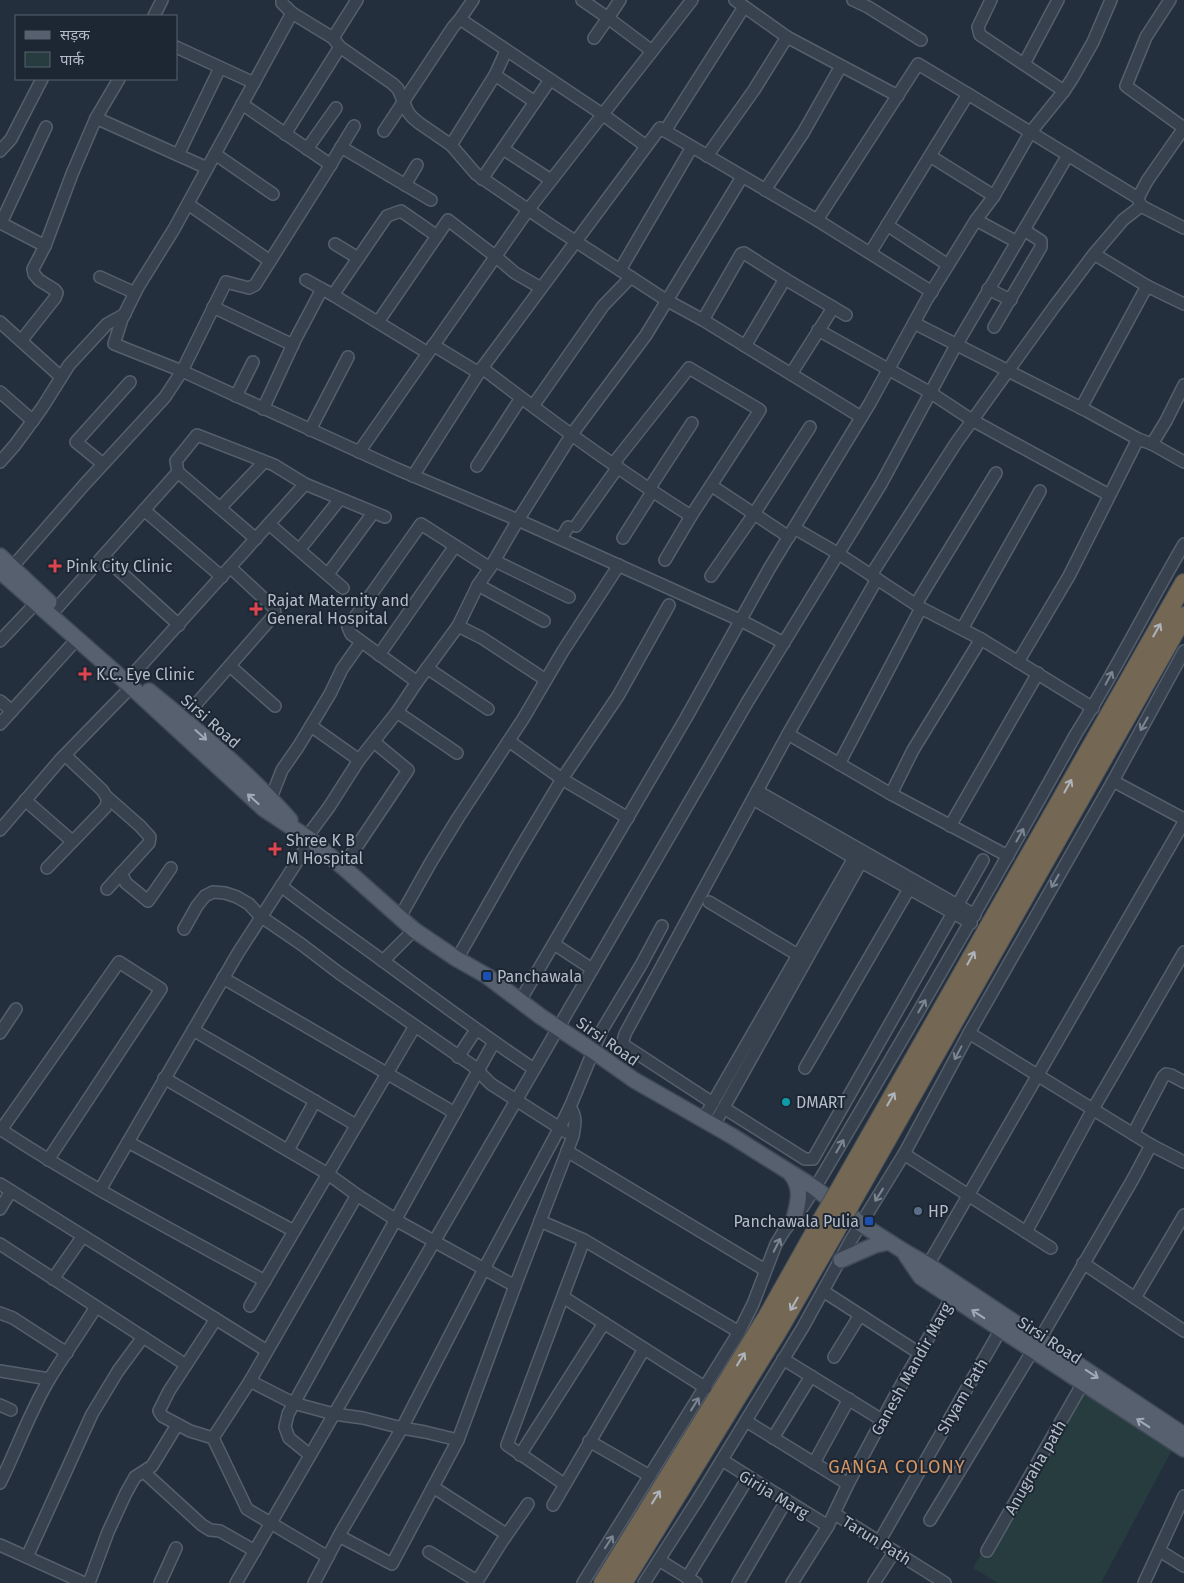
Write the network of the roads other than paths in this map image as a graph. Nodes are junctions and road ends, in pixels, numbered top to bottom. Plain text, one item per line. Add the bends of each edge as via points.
1 (162, 0) edge
2 (357, 0) edge
3 (473, 0) edge
4 (582, 0) edge
5 (620, 0) edge
6 (692, 0) edge
7 (853, 0) edge
8 (991, 0) edge
9 (1058, 0) edge
10 (1111, 0) edge
11 (1170, 0) edge
12 (280, 1) edge
13 (739, 3) edge
14 (870, 3) edge
15 (292, 13) junction
16 (154, 15) edge
17 (608, 18) junction
18 (460, 19) junction
19 (787, 37) junction
20 (594, 38) dead end
21 (921, 40) dead end
22 (337, 42) junction
23 (178, 48) edge
24 (506, 51) junction
25 (652, 51) junction
26 (1024, 64) junction
27 (841, 66) junction
28 (220, 68) junction
29 (495, 75) junction
30 (41, 80) edge
31 (117, 80) edge
32 (550, 80) junction
33 (254, 83) junction
34 (1064, 91) junction
35 (968, 94) junction
36 (898, 96) junction
37 (403, 101) junction
38 (535, 102) junction
39 (242, 104) junction
40 (336, 108) dead end
41 (602, 114) junction
42 (96, 118) junction
43 (354, 126) dead end
44 (46, 128) dead end
45 (384, 131) dead end
46 (666, 131) junction
47 (1030, 133) junction
48 (1182, 133) edge
49 (285, 134) junction
50 (451, 144) junction
51 (646, 146) junction
52 (341, 147) junction
53 (692, 147) junction
54 (307, 149) junction
55 (503, 149) junction
56 (0, 151) edge
57 (215, 154) junction
58 (178, 155) junction
59 (1068, 155) junction
60 (707, 156) junction
61 (930, 156) junction
62 (330, 165) junction
63 (417, 165) dead end
64 (208, 168) junction
65 (742, 177) junction
66 (482, 179) junction
67 (551, 180) junction
68 (405, 185) junction
69 (765, 190) junction
70 (273, 194) dead end
71 (994, 196) junction
72 (431, 200) dead end
73 (1140, 202) junction
74 (188, 204) junction
75 (528, 210) junction
76 (817, 220) junction
77 (976, 220) junction
78 (0, 224) edge
79 (887, 225) junction
80 (1184, 228) edge
81 (1024, 230) junction
82 (437, 236) junction
83 (576, 242) junction
84 (1017, 242) junction
85 (335, 244) dead end
86 (45, 246) junction
87 (870, 253) junction
88 (1094, 254) junction
89 (495, 256) junction
90 (358, 258) junction
91 (270, 261) junction
92 (948, 265) junction
93 (620, 270) junction
94 (100, 277) dead end
95 (630, 277) junction
96 (785, 279) junction
97 (306, 280) dead end
98 (1147, 286) junction
99 (541, 288) junction
100 (322, 289) junction
101 (988, 289) junction
102 (932, 292) junction
103 (135, 293) junction
104 (333, 295) junction
105 (666, 300) junction
106 (1011, 300) junction
107 (1184, 304) edge
108 (831, 306) junction
109 (213, 307) junction
110 (125, 314) junction
111 (846, 315) dead end
112 (703, 320) junction
113 (0, 322) edge
114 (378, 322) junction
115 (914, 323) junction
116 (994, 327) dead end
117 (818, 330) junction
118 (21, 341) junction
119 (956, 344) junction
120 (292, 345) junction
121 (745, 346) junction
122 (430, 349) junction
123 (348, 357) dead end
124 (253, 362) dead end
125 (888, 370) junction
126 (182, 371) junction
127 (480, 371) junction
128 (1008, 372) junction
129 (791, 374) junction
130 (61, 377) junction
131 (130, 382) dead end
132 (1184, 385) edge
133 (0, 392) edge
134 (931, 393) junction
135 (236, 396) junction
136 (521, 398) junction
137 (533, 406) junction
138 (1081, 408) junction
139 (263, 409) junction
140 (861, 417) junction
141 (972, 420) junction
142 (33, 421) junction
143 (692, 423) dead end
144 (810, 427) dead end
145 (310, 430) junction
146 (572, 434) junction
147 (1138, 439) junction
148 (1152, 444) junction
149 (359, 452) junction
150 (0, 462) edge
151 (264, 462) junction
152 (1184, 462) edge
153 (103, 464) junction
154 (477, 466) dead end
155 (616, 466) junction
156 (178, 472) junction
157 (996, 473) dead end
158 (413, 476) junction
159 (305, 484) junction
160 (712, 486) junction
161 (650, 491) junction
162 (1040, 491) dead end
163 (1109, 495) junction
164 (340, 499) junction
165 (220, 508) junction
166 (144, 510) junction
167 (374, 513) junction
168 (754, 514) junction
169 (692, 516) junction
170 (385, 517) dead end
171 (518, 520) junction
172 (269, 524) junction
173 (791, 533) junction
174 (256, 538) junction
175 (623, 538) dead end
176 (561, 540) junction
177 (1184, 544) edge
178 (455, 546) junction
179 (300, 550) junction
180 (839, 554) junction
181 (0, 556) edge
182 (103, 556) junction
183 (665, 560) dead end
184 (492, 564) junction
185 (619, 566) junction
186 (230, 567) junction
187 (6, 571) edge
188 (328, 574) junction
189 (711, 576) dead end
190 (222, 577) junction
191 (874, 577) junction
192 (1184, 583) edge
193 (478, 585) junction
194 (343, 588) dead end
195 (569, 596) dead end
196 (36, 603) junction
197 (669, 604) dead end
198 (918, 606) junction
199 (56, 609) junction
200 (1184, 616) edge
201 (544, 621) dead end
202 (742, 621) junction
203 (179, 625) junction
204 (458, 626) junction
205 (962, 629) junction
206 (78, 639) junction
207 (980, 639) junction
208 (0, 642) edge
209 (361, 642) junction
210 (784, 643) junction
211 (1184, 651) edge
212 (380, 655) junction
213 (1018, 662) junction
214 (230, 666) junction
215 (427, 668) junction
216 (1038, 673) junction
217 (546, 680) junction
218 (130, 682) junction
219 (417, 682) junction
220 (0, 701) edge
221 (275, 706) dead end
222 (1093, 708) junction
223 (488, 709) dead end
224 (12, 711) junction
225 (398, 712) junction
226 (184, 719) junction
227 (0, 724) edge
228 (311, 726) junction
229 (788, 734) junction
230 (509, 741) junction
231 (374, 742) junction
232 (457, 753) dead end
233 (65, 755) junction
234 (359, 760) junction
235 (839, 764) junction
236 (562, 779) junction
237 (1113, 781) junction
238 (891, 794) junction
239 (755, 795) junction
240 (107, 797) junction
241 (270, 798) junction
242 (25, 800) junction
243 (5, 816) edge
244 (628, 818) junction
245 (950, 826) junction
246 (1183, 826) edge
247 (0, 830) edge
248 (308, 839) junction
249 (72, 841) junction
250 (1008, 856) junction
251 (858, 860) junction
252 (983, 860) dead end
253 (343, 867) junction
254 (47, 868) dead end
255 (171, 868) dead end
256 (121, 873) junction
257 (281, 886) junction
258 (107, 889) dead end
259 (909, 889) junction
260 (709, 902) dead end
261 (955, 909) junction
262 (260, 916) junction
263 (400, 917) junction
264 (973, 919) junction
265 (662, 926) dead end
266 (184, 929) dead end
267 (414, 930) junction
268 (554, 944) junction
269 (1184, 952) edge
270 (798, 955) junction
271 (457, 959) junction
272 (383, 961) junction
273 (592, 969) junction
274 (223, 978) junction
275 (520, 1001) junction
276 (16, 1009) dead end
277 (415, 1026) junction
278 (558, 1028) junction
279 (193, 1030) junction
280 (476, 1030) junction
281 (0, 1033) edge
282 (969, 1033) junction
283 (494, 1042) junction
284 (594, 1051) junction
285 (458, 1056) junction
286 (806, 1068) dead end
287 (534, 1069) junction
288 (478, 1072) junction
289 (387, 1073) junction
290 (1038, 1075) junction
291 (164, 1078) junction
292 (1184, 1082) edge
293 (516, 1100) junction
294 (315, 1101) junction
295 (712, 1103) junction
296 (570, 1107) junction
297 (724, 1108) junction
298 (1093, 1109) junction
299 (455, 1113) junction
300 (709, 1122) junction
301 (356, 1126) junction
302 (559, 1129) junction
303 (0, 1130) edge
304 (1133, 1134) junction
305 (573, 1136) junction
306 (128, 1142) junction
307 (1151, 1144) junction
308 (288, 1150) junction
309 (567, 1151) junction
310 (904, 1154) junction
311 (48, 1160) junction
312 (1184, 1162) edge
313 (789, 1172) junction
314 (328, 1174) junction
315 (0, 1184) edge
316 (815, 1188) junction
317 (100, 1190) junction
318 (11, 1191) junction
319 (848, 1192) junction
320 (357, 1196) junction
321 (969, 1196) junction
322 (0, 1208) edge
323 (1184, 1215) edge
324 (396, 1219) junction
325 (794, 1220) junction
326 (540, 1221) junction
327 (861, 1224) junction
328 (294, 1231) junction
329 (1026, 1232) junction
330 (83, 1236) junction
331 (584, 1240) junction
332 (434, 1241) junction
333 (889, 1242) junction
334 (0, 1244) edge
335 (1051, 1248) dead end
336 (905, 1252) junction
337 (841, 1260) junction
338 (1083, 1263) junction
339 (928, 1265) junction
340 (484, 1268) junction
341 (766, 1270) junction
342 (53, 1279) junction
343 (265, 1281) junction
344 (515, 1286) junction
345 (823, 1291) junction
346 (955, 1291) junction
347 (563, 1297) junction
348 (1135, 1298) junction
349 (250, 1306) dead end
350 (96, 1307) junction
351 (0, 1313) edge
352 (860, 1315) junction
353 (216, 1319) junction
354 (604, 1323) junction
355 (1001, 1329) junction
356 (1184, 1331) edge
357 (740, 1332) junction
358 (143, 1337) junction
359 (1036, 1344) junction
360 (644, 1349) junction
361 (267, 1351) junction
362 (67, 1353) junction
363 (919, 1353) junction
364 (834, 1357) dead end
365 (783, 1359) junction
366 (186, 1365) junction
367 (0, 1371) edge
368 (811, 1376) junction
369 (49, 1379) junction
370 (250, 1381) junction
371 (1083, 1383) junction
372 (706, 1388) junction
373 (849, 1399) junction
374 (294, 1403) junction
375 (0, 1405) edge
376 (11, 1410) dead end
377 (334, 1414) junction
378 (882, 1420) junction
379 (746, 1421) junction
380 (177, 1425) junction
381 (402, 1428) junction
382 (1184, 1434) edge
383 (213, 1438) junction
384 (773, 1438) junction
385 (458, 1440) junction
386 (589, 1441) junction
387 (1184, 1449) edge
388 (310, 1455) junction
389 (520, 1455) junction
390 (722, 1460) junction
391 (814, 1463) junction
392 (144, 1472) junction
393 (650, 1476) junction
394 (748, 1478) junction
395 (0, 1483) edge
396 (564, 1484) junction
397 (848, 1484) junction
398 (433, 1487) junction
399 (1184, 1496) edge
400 (786, 1501) junction
401 (528, 1504) dead end
402 (553, 1505) dead end
403 (834, 1514) junction
404 (930, 1520) dead end
405 (271, 1523) junction
406 (828, 1526) junction
407 (506, 1534) junction
408 (339, 1536) junction
409 (879, 1542) junction
410 (0, 1545) edge
411 (176, 1548) dead end
412 (255, 1551) junction
413 (987, 1551) dead end
414 (1160, 1551) junction
415 (429, 1552) dead end
416 (894, 1552) junction
417 (26, 1557) junction
418 (328, 1557) junction
419 (659, 1560) junction
420 (1184, 1566) edge
421 (692, 1580) edge
422 (319, 1581) edge
423 (476, 1582) edge
424 (941, 1582) edge
425 (84, 1583) edge
426 (89, 1583) edge
427 (160, 1583) edge
428 (236, 1583) edge
429 (583, 1583) edge
430 (602, 1583) edge
431 (623, 1583) edge
432 (644, 1583) edge
433 (738, 1583) edge
434 (792, 1583) edge
435 (874, 1583) edge
436 (1144, 1583) edge

1 - 16 street
2 - 22 street
3 - 18 street
4 - 17 street
5 - 17 street
6 - 25 street
7 - 14 street
8 - 26 street via 978,26 980,35
9 - 26 street
10 - 34 street via 1093,42
11 - 48 street via 1146,37 1126,86
12 - 15 street
13 - 19 street
13 - 46 street
14 - 21 street
15 - 22 street
15 - 33 street
17 - 20 street
17 - 25 street
18 - 24 street
18 - 37 street
19 - 27 street
19 - 60 street
22 - 37 street via 398,88
22 - 49 street
23 - 28 street
24 - 29 street
24 - 32 street
25 - 41 street
26 - 34 street
27 - 36 street
27 - 69 street
28 - 33 street
28 - 58 street
29 - 38 street
29 - 50 street
30 - 56 street via 11,139
31 - 42 street
32 - 38 street
32 - 41 street
33 - 39 street
34 - 47 street
35 - 36 street via 918,64
35 - 47 street
35 - 61 street
36 - 76 street
37 - 45 street
37 - 50 street via 412,117
38 - 55 street
39 - 49 street
39 - 57 street
40 - 54 street
41 - 51 street
41 - 67 street
42 - 58 street
42 - 86 street
43 - 52 street
44 - 78 street
46 - 51 street via 660,128
46 - 53 street
47 - 59 street
47 - 71 street
48 - 73 street via 1147,181
49 - 54 street
50 - 66 street
51 - 83 street
52 - 62 street
52 - 68 street
53 - 60 street
53 - 93 street
54 - 62 street
55 - 66 street
55 - 67 street
57 - 64 street
57 - 70 street
58 - 64 street
59 - 73 street
59 - 81 street
60 - 65 street
61 - 71 street
61 - 79 street
62 - 91 street
63 - 68 street
64 - 74 street
65 - 69 street
65 - 105 street
66 - 75 street
67 - 75 street
68 - 72 street
69 - 76 street
71 - 77 street
73 - 80 street
73 - 88 street
74 - 91 street
74 - 103 street
75 - 83 street
75 - 89 street
76 - 87 street
77 - 84 street
77 - 92 street
78 - 86 street
79 - 87 street
79 - 92 street
81 - 84 street
81 - 106 street via 1042,244
82 - 89 street via 448,220
82 - 90 street via 401,211 387,216
82 - 114 street
83 - 93 street
83 - 99 street
84 - 101 street
85 - 90 street
86 - 118 street via 34,274 57,293
87 - 102 street
88 - 98 street
88 - 128 street
89 - 99 street via 515,273
89 - 122 street
90 - 104 street
91 - 109 street via 255,285 249,288 226,282
92 - 102 street
93 - 95 street
94 - 103 street
95 - 105 street
95 - 137 street via 603,306
96 - 108 street
96 - 112 street via 744,253 740,254
96 - 121 street
97 - 100 street
98 - 107 street
98 - 138 street
99 - 127 street
100 - 104 street
100 - 120 street
101 - 106 street
101 - 119 street
102 - 115 street
103 - 110 street
104 - 114 street
105 - 112 street
105 - 146 street via 646,335
106 - 116 street
108 - 111 street
108 - 117 street
109 - 120 street
109 - 126 street
110 - 126 street via 114,344
110 - 130 street via 107,324
112 - 121 street
113 - 118 street
114 - 122 street
115 - 119 street
115 - 125 street
117 - 125 street
117 - 129 street
118 - 130 street
119 - 128 street
119 - 134 street
120 - 139 street
121 - 129 street
122 - 127 street
122 - 149 street
123 - 145 street
124 - 135 street
125 - 134 street
125 - 140 street
126 - 135 street
126 - 153 street via 165,397
127 - 136 street
127 - 158 street
128 - 138 street
128 - 141 street
129 - 140 street
130 - 142 street
131 - 153 street via 76,442
132 - 148 street
133 - 142 street
134 - 141 street
134 - 180 street
135 - 139 street
136 - 137 street
136 - 154 street
137 - 146 street
138 - 147 street
139 - 145 street
140 - 173 street
141 - 163 street
141 - 191 street via 918,500
142 - 150 street
143 - 161 street
144 - 168 street
145 - 149 street
146 - 155 street
146 - 171 street
147 - 148 street
147 - 163 street
148 - 152 street
149 - 158 street
151 - 156 street via 197,435 176,461
151 - 159 street
151 - 165 street
153 - 187 street
155 - 160 street via 688,368 760,410
155 - 161 street
155 - 176 street
156 - 165 street
156 - 166 street
157 - 198 street
158 - 171 street
159 - 164 street
159 - 172 street
160 - 168 street
160 - 169 street
161 - 169 street
161 - 175 street
162 - 205 street
163 - 213 street via 1069,576
164 - 167 street
164 - 179 street
165 - 174 street
166 - 182 street
166 - 190 street
167 - 170 street
167 - 188 street
168 - 173 street
168 - 189 street
169 - 183 street
171 - 176 street
171 - 184 street
172 - 174 street
172 - 179 street
173 - 180 street
173 - 202 street
174 - 186 street
176 - 185 street
222 -> 177 street
178 - 184 street
178 - 209 street via 421,524 348,627 350,634
178 - 212 street
179 - 188 street
180 - 191 street
180 - 210 street
181 - 187 main road, Sirsi Road
182 - 199 street
182 - 203 street
184 - 193 street
184 - 195 street
185 - 202 street
185 - 217 street
186 - 190 street
186 - 214 street via 274,608 275,614
187 - 196 main road, Sirsi Road
187 - 199 main road, Sirsi Road
188 - 194 street
190 - 203 street
191 - 198 street
191 - 229 street
319 -> 192 highway
193 - 201 street
193 - 204 street
196 - 206 main road, Sirsi Road
196 - 208 street
197 - 236 street via 618,696
198 - 205 street
198 - 235 street
199 - 218 main road, Sirsi Road
200 - 319 highway
202 - 210 street
202 - 244 street
203 - 218 street
204 - 215 street
204 - 217 street
205 - 207 street
206 - 218 main road, Sirsi Road
206 - 224 street
207 - 213 street
207 - 238 street via 913,750
209 - 212 street
209 - 228 street via 342,669
210 - 273 street
211 -> 237 street
212 - 219 street
213 - 216 street
214 - 221 street
214 - 226 street
215 - 219 street
215 - 223 street
216 - 222 street
216 - 245 street
217 - 230 street
218 - 226 main road, Sirsi Road
218 - 233 street
248 -> 218 main road, Sirsi Road via 264,809
219 - 225 street
220 - 224 street
250 -> 222 street
224 - 227 street
225 - 231 street
225 - 232 street
226 -> 241 main road, Sirsi Road
228 - 234 street
228 - 241 street via 282,770
229 - 235 street
229 - 239 street
230 - 236 street
230 - 263 street via 431,862
231 - 234 street
231 - 253 street via 408,770
233 - 240 street
233 - 242 street
234 - 248 street
235 - 238 street
236 - 244 street
236 - 271 street
237 - 246 street
237 -> 282 street
238 - 245 street
239 - 251 street
239 - 261 street
239 - 295 street via 623,1041 624,1046
240 - 249 street via 105,808
240 - 256 street via 150,837 149,843
241 - 248 main road, Sirsi Road
242 - 243 street
242 - 249 street
243 - 247 street
244 - 268 street
245 - 250 street
246 - 290 street
248 - 253 main road, Sirsi Road
248 - 257 street
249 - 254 street
250 - 264 street
251 - 259 street
251 - 270 street
251 - 297 street
252 - 261 street
253 - 263 main road, Sirsi Road
255 - 256 street via 148,901 126,883
256 - 258 street
257 - 262 street
257 - 272 street
259 - 261 street
259 - 286 street
260 - 270 street
261 - 264 street
261 - 297 street via 813,1159 804,1159
262 - 266 street via 249,904 236,897 214,892 205,896
262 - 274 street
262 - 277 street
263 - 267 main road, Sirsi Road
316 -> 264 street
265 - 284 street via 602,1030
267 - 271 main road, Sirsi Road
267 - 272 street
268 - 273 street
268 - 275 street
269 - 298 street
270 - 295 street
271 - 275 main road, Sirsi Road
272 - 280 street
273 - 278 street
274 - 279 street
274 - 289 street
275 - 278 main road, Sirsi Road
276 - 281 street
277 - 285 street
277 - 289 street
278 - 284 main road, Sirsi Road
278 - 287 street
279 - 291 street
279 - 294 street
280 - 283 street
280 - 285 street
282 - 290 street
282 -> 310 street
283 - 287 street
283 - 288 street
284 - 296 street
284 - 300 main road, Sirsi Road via 634,1080
285 - 288 street
287 - 293 street
288 - 293 street
288 - 299 street
289 - 299 street
289 - 301 street
290 - 298 street
290 - 321 street
291 - 306 street
291 - 308 street
292 - 304 street via 1171,1075 1163,1077
293 - 302 street
293 - 332 street
294 - 301 street
294 - 308 street
295 - 300 street
296 - 302 street
296 - 305 street via 576,1121
297 - 300 street
298 - 304 street
298 - 329 street
299 - 324 street
300 - 313 main road, Sirsi Road
301 - 314 street
302 - 305 street
302 - 340 street
303 - 311 street
303 - 311 street via 119,962 161,989
304 - 307 street
305 - 309 street
306 - 317 street
306 - 328 street
307 - 312 street
307 - 338 street
308 - 314 street
309 - 326 street
309 - 341 street
310 - 321 street
310 -> 327 street
311 - 317 street
313 - 316 main road, Sirsi Road
313 - 325 main road via 800,1194
314 - 320 street
314 - 328 street
315 - 318 street
316 - 325 street
316 - 327 main road, Sirsi Road
317 - 343 street
318 - 322 street
318 - 330 street
430 -> 319 highway, bridge via 767,1317 821,1221
319 -> 431 highway, bridge via 836,1232
320 - 324 street
320 - 361 street
321 - 329 street
321 - 339 street
323 - 348 street
324 - 332 street
324 - 374 street
341 -> 325 street via 776,1244
326 - 331 street
326 - 344 street
327 - 333 main road, Sirsi Road
327 - 337 street
328 - 343 street
329 - 335 street
330 - 342 street
330 - 353 street
331 - 347 street
331 - 357 street
332 - 340 street
332 - 377 street
333 - 336 main road, Sirsi Road
333 - 337 main road via 876,1244
334 - 342 street
336 - 339 main road, Sirsi Road
336 - 346 main road, Sirsi Road via 921,1277
337 - 345 street
338 - 348 street
338 - 359 street
339 - 346 main road, Sirsi Road
340 - 344 street
340 - 381 street
341 - 357 street
342 - 350 street
343 - 349 street
344 - 385 street
345 - 352 street
345 - 365 street
355 -> 346 main road, Sirsi Road
346 - 359 main road, Sirsi Road
346 - 363 street, Ganesh Mandir Marg
347 - 354 street
347 - 389 street via 507,1445
348 - 356 street
350 - 358 street
350 - 362 street
351 - 362 street
352 - 363 street
352 - 364 street
353 - 361 street
353 - 366 street
354 - 360 street
354 - 389 street
355 - 359 main road, Sirsi Road
355 - 409 street, Shyam Path
357 - 372 street
358 - 366 street
358 - 417 street via 92,1414
359 - 371 main road, Sirsi Road
359 -> 382 main road, Sirsi Road
359 - 404 street
360 - 372 street
360 - 386 street
361 - 370 street
362 - 369 street
363 - 378 street, Ganesh Mandir Marg
365 - 368 street
365 - 379 street
366 - 380 street via 159,1411
367 - 369 street
368 - 373 street
368 - 384 street
369 - 395 street
370 - 374 street
370 - 383 street
387 -> 371 main road, Sirsi Road
371 - 413 street, Anugraha path
393 -> 372 street
373 - 378 street
373 - 391 street
374 - 377 street
374 - 388 street via 285,1427 289,1438
375 - 376 street
377 - 381 street
377 - 388 street
378 - 397 street, Ganesh Mandir Marg
379 - 384 street
379 - 390 street
380 - 383 street
380 - 392 street via 152,1466
381 - 385 street
381 - 408 street
383 - 405 street via 247,1509
384 - 391 street
385 - 398 street
386 - 393 street
386 - 396 street
388 - 405 street
389 - 396 street
390 - 394 street, Girija Marg
390 - 419 street
391 - 397 street
392 - 412 street via 202,1525 220,1531
392 - 426 street via 135,1477 126,1493
429 -> 393 street
394 - 400 street, Girija Marg
394 - 421 street
396 - 402 street
397 - 403 street, Ganesh Mandir Marg
398 - 407 street
398 - 408 street via 392,1564
399 - 414 street
400 - 406 street, Girija Marg
400 - 433 street
401 - 407 street
403 - 406 street, Ganesh Mandir Marg
403 - 409 street, Tarun Path
405 - 412 street
405 - 418 street
406 - 434 street, Ganesh Mandir Marg
407 - 423 street
408 - 418 street
409 - 416 street, Tarun Path
410 - 417 street
411 - 427 street
412 - 428 street
414 - 420 street
414 - 436 street
415 - 423 street
416 - 424 street, Tarun Path
416 - 435 street
417 - 425 street
418 - 422 street
419 - 421 street
419 - 432 street

